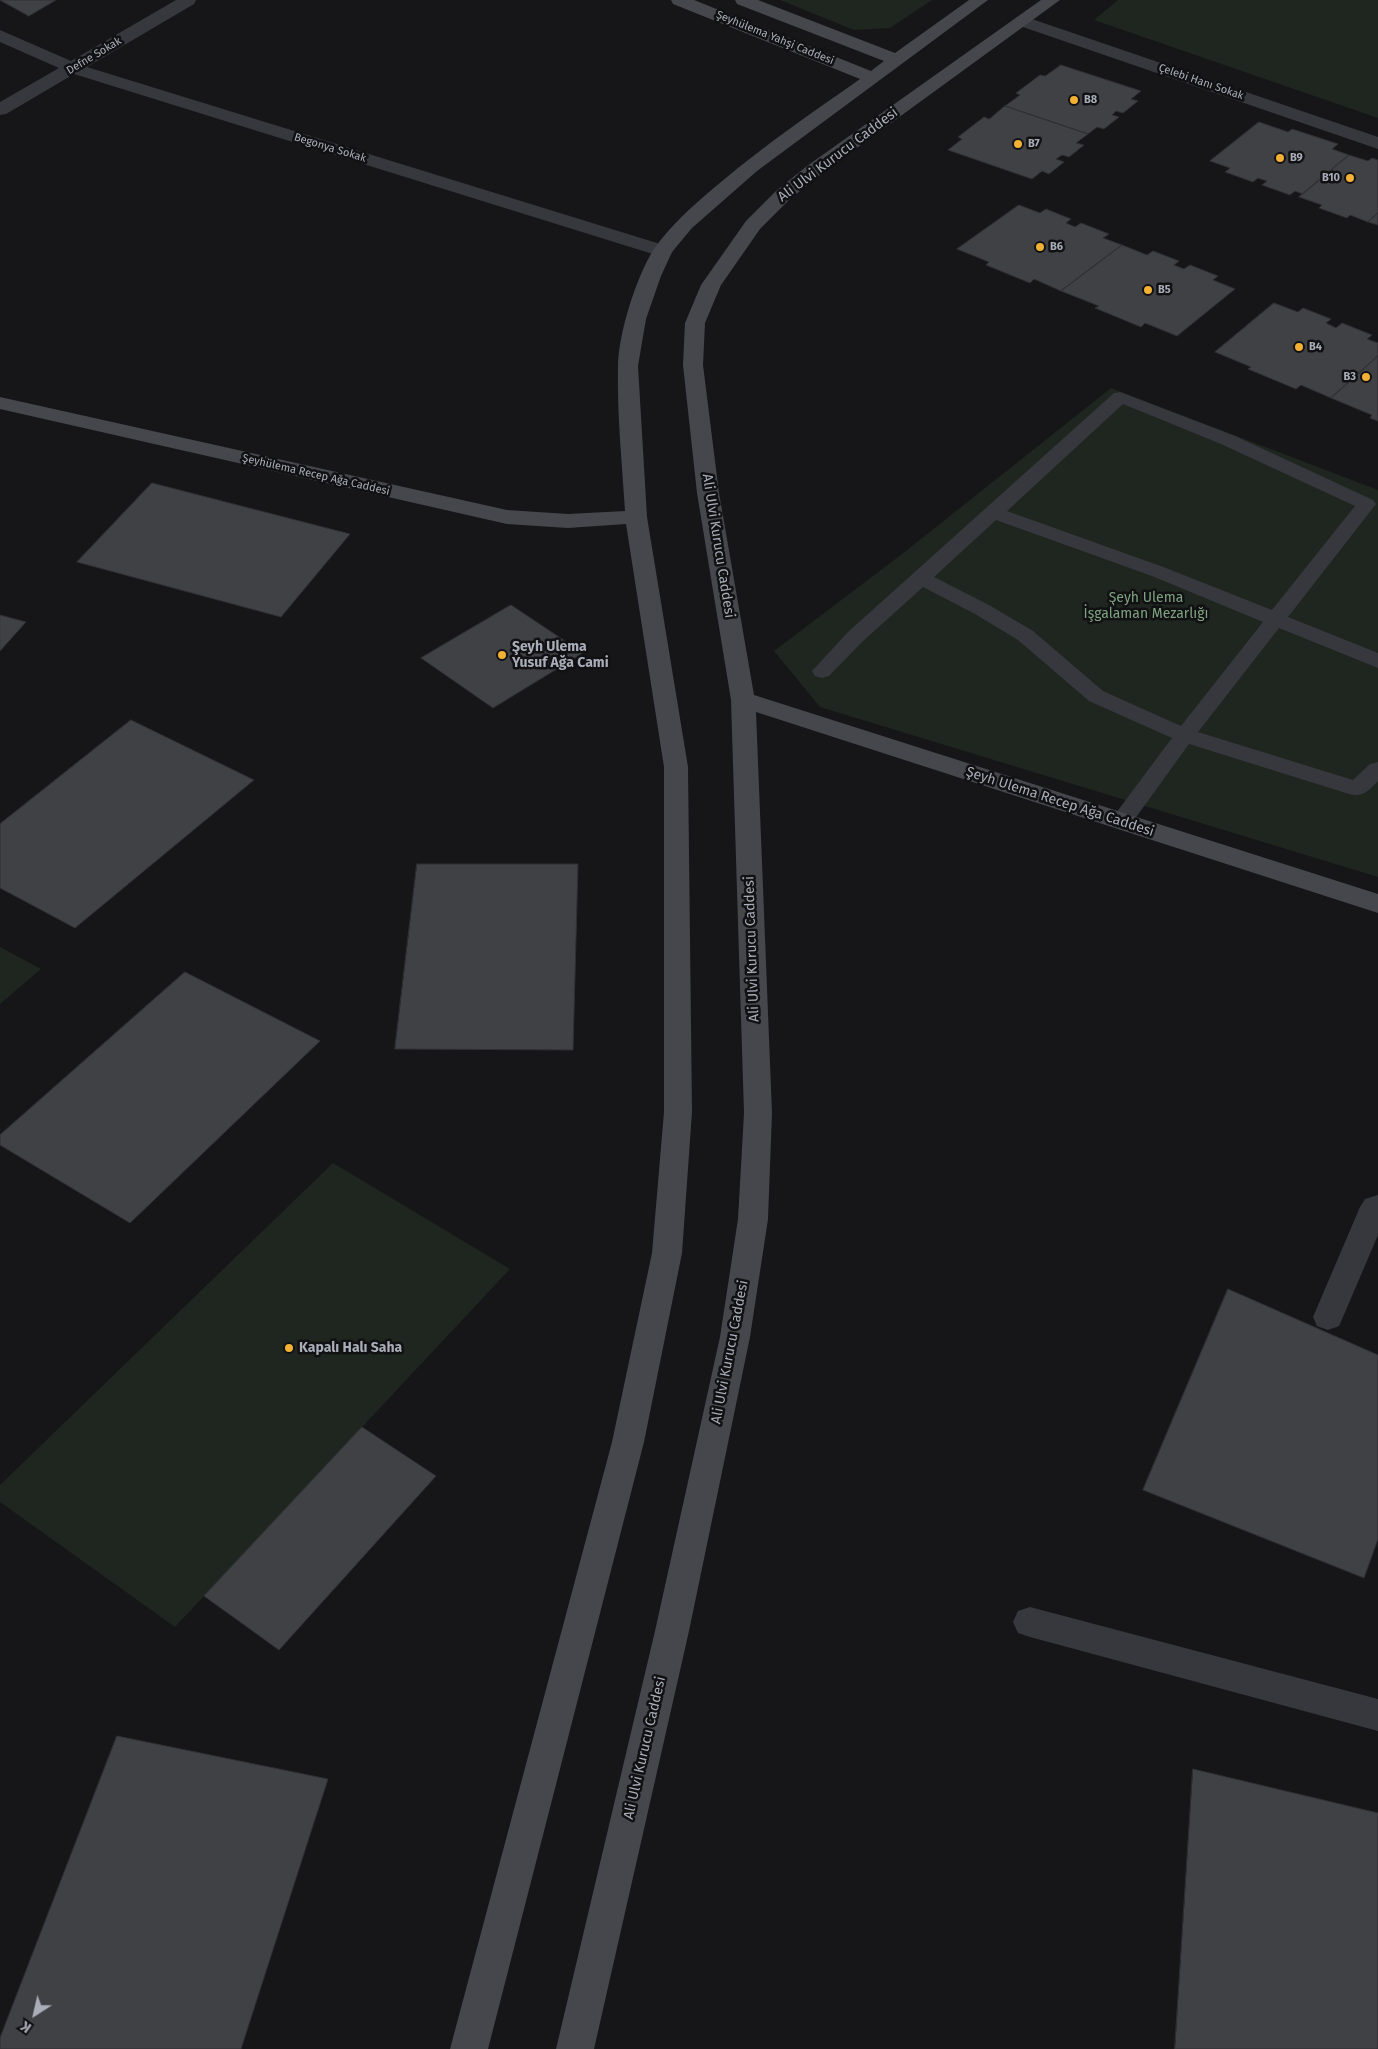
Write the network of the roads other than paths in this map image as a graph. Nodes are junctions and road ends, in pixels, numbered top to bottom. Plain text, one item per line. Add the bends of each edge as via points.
1 (188, 0) edge
2 (679, 0) edge
3 (743, 0) edge
4 (980, 0) edge
5 (1052, 0) edge
6 (1024, 21) junction
7 (0, 35) edge
8 (896, 60) junction
9 (74, 68) junction
10 (872, 77) junction
11 (0, 110) edge
12 (1378, 142) edge
13 (663, 251) junction
14 (0, 403) edge
15 (1372, 506) edge
16 (994, 513) junction
17 (636, 518) junction
18 (921, 578) junction
19 (1277, 619) junction
20 (1378, 660) edge
21 (822, 670) dead end
22 (742, 700) junction
23 (1184, 736) junction
24 (1378, 769) edge
25 (1121, 822) junction
26 (1378, 904) edge
27 (1378, 1207) edge
28 (1328, 1317) dead end
29 (1030, 1622) dead end
30 (1378, 1715) edge
31 (469, 2049) edge
32 (575, 2049) edge

1 - 9 street, Defne Sokak
2 - 10 main road, Şeyhülema Yahşi Caddesi
3 - 8 main road, Şeyhülema Yahşi Caddesi
4 - 8 main road
5 - 6 main road, Ali Ulvi Kurucu Caddesi
6 - 12 street, Çelebi Hanı Sokak
6 - 22 main road, Ali Ulvi Kurucu Caddesi via 782,195 754,225 711,285 695,323 693,365 708,493
7 - 9 street, Begonya Sokak
8 - 10 main road
9 - 11 street, Defne Sokak
9 - 13 street, Begonya Sokak
10 - 13 main road via 728,185 685,224
13 - 17 main road via 636,318 628,366
14 - 17 main road, Şeyhülema Recep Ağa Caddesi via 507,517 568,521
15 - 16 lane via 1228,440 1120,397
15 - 19 lane
16 - 18 lane
16 - 19 lane via 1159,572
17 - 31 main road via 676,766 678,1112 667,1253 628,1442
18 - 21 lane
18 - 23 lane via 991,614 1038,645 1094,695
19 - 20 lane
19 - 23 lane
22 - 25 main road, Şeyh Ulema Recep Ağa Caddesi
22 - 32 main road, Ali Ulvi Kurucu Caddesi via 758,1114 753,1219 736,1337
23 - 24 lane via 1357,789
23 - 25 lane
25 - 26 main road, Şeyh Ulema Recep Ağa Caddesi
27 - 28 street via 1375,1207
29 - 30 street

